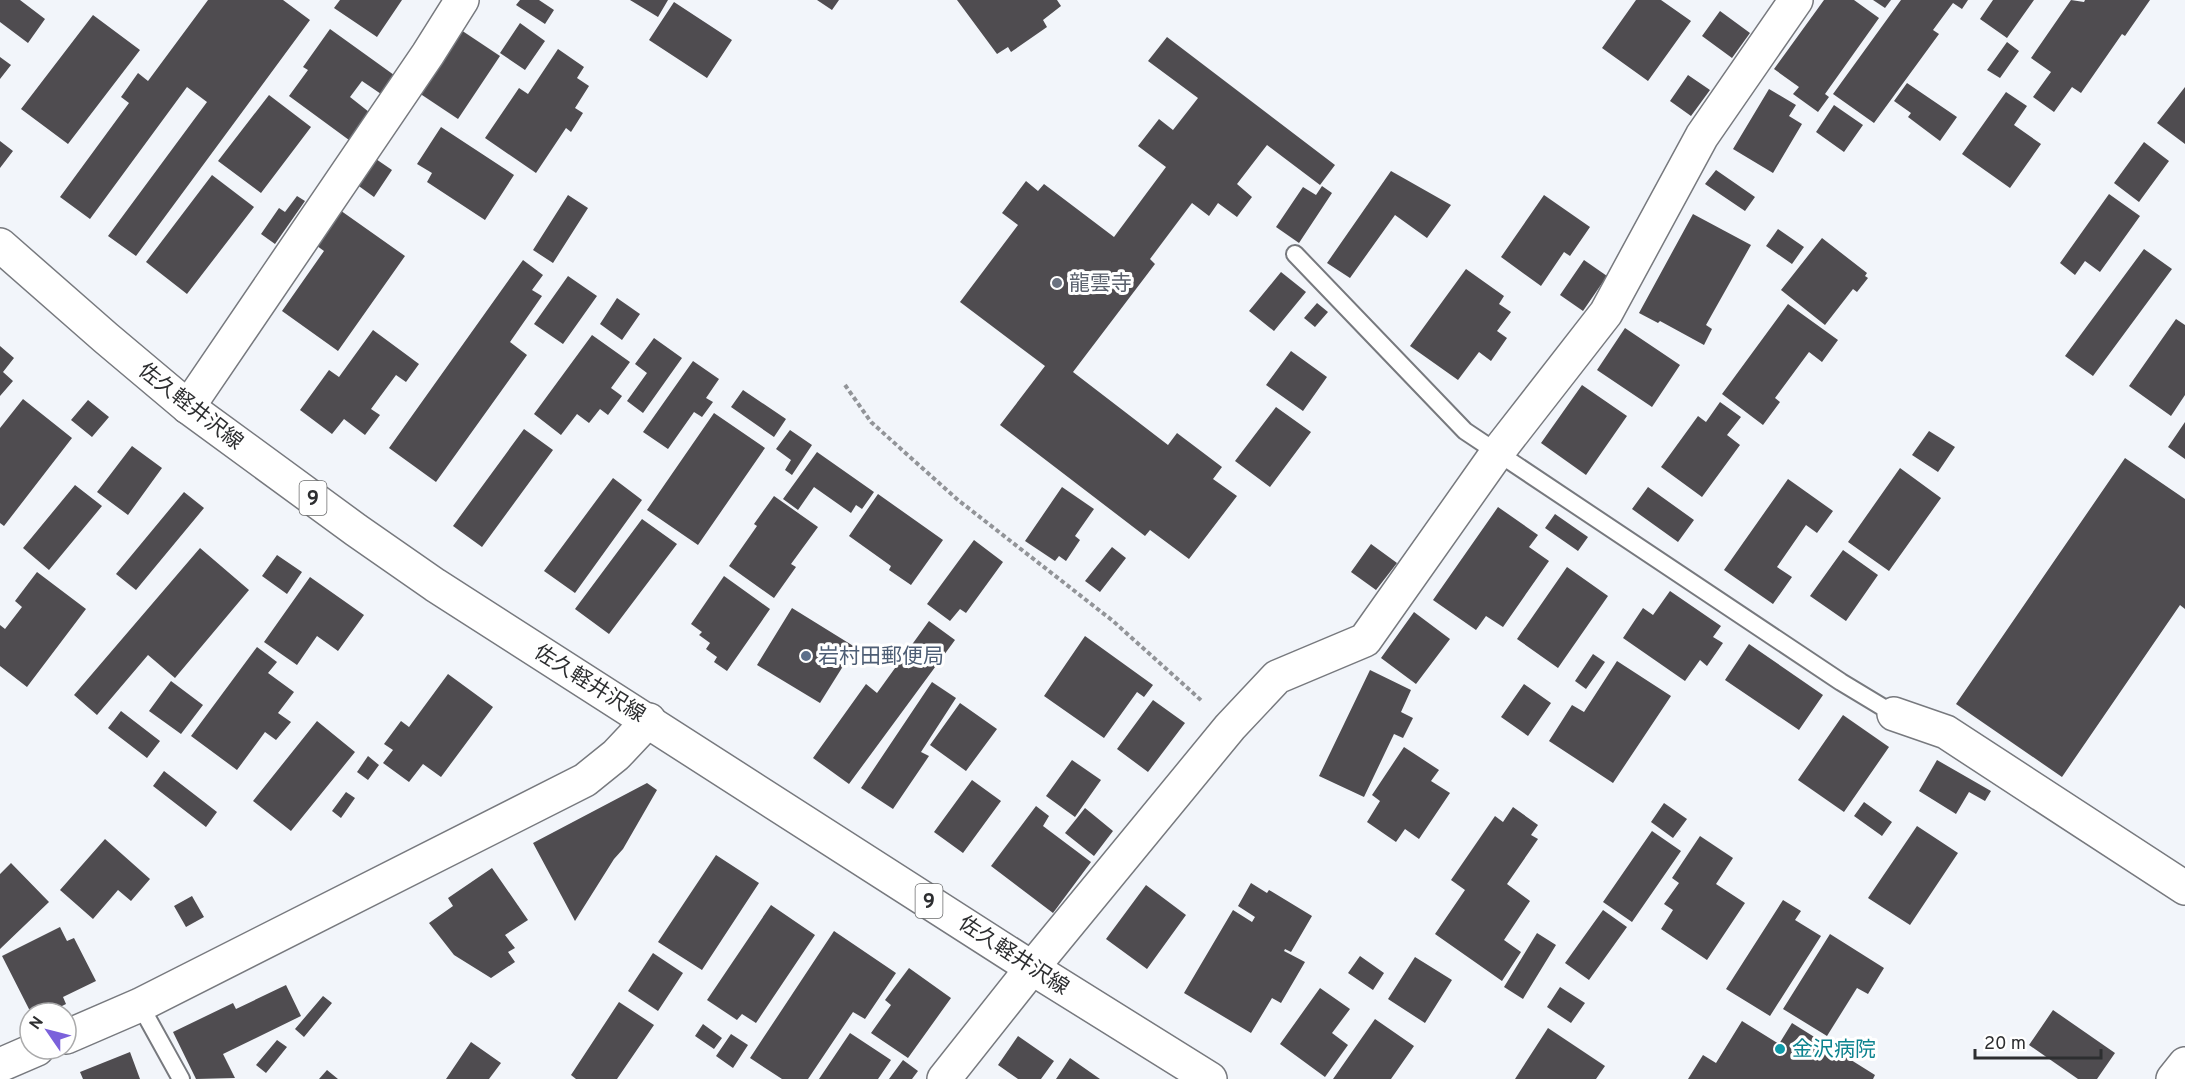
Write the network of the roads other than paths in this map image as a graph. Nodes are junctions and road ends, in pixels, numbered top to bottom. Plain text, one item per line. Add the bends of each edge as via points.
1 (462, 0) edge
2 (1796, 0) edge
3 (0, 245) edge
4 (1295, 254) dead end
5 (188, 407) junction
6 (1497, 453) junction
7 (1894, 714) joint
8 (649, 720) junction
9 (2185, 888) edge
10 (1032, 968) junction
11 (140, 1005) junction
12 (78, 1032) edge
13 (18, 1057) edge
14 (2185, 1064) edge
15 (0, 1065) edge
16 (181, 1079) edge
17 (944, 1079) edge
18 (1210, 1079) edge
19 (2173, 1079) edge

1 - 5 street
2 - 6 street via 1702,136 1606,313
3 - 5 street, 佐久軽井沢線 / 9
4 - 6 lane via 1465,431
5 - 8 street, 佐久軽井沢線 / 9 via 435,585
6 - 7 lane
6 - 10 street via 1365,640 1276,676
7 - 9 street via 1946,732
8 - 10 street, 佐久軽井沢線 / 9
8 - 11 street via 585,780
10 - 17 street
10 - 18 street, 佐久軽井沢線 / 9
11 - 12 street
11 - 16 lane
13 - 15 street
14 - 19 street

